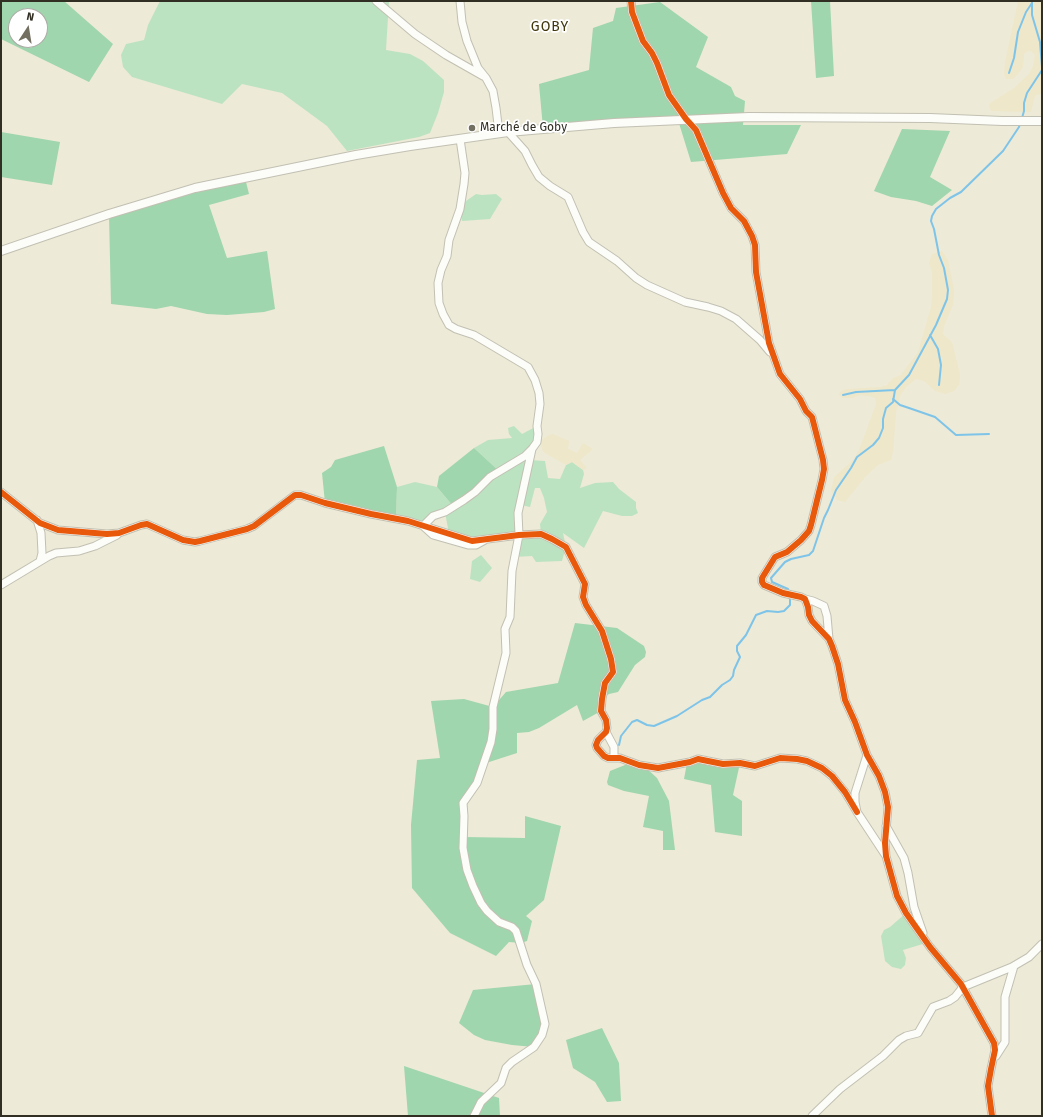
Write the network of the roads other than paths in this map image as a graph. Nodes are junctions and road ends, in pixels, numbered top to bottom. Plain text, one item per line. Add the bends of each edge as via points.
1 (376, 1) edge
2 (460, 1) edge
3 (631, 1) edge
4 (486, 78) junction
5 (686, 120) junction
6 (1042, 120) edge
7 (508, 132) junction
8 (499, 133) junction
9 (460, 139) junction
10 (1, 251) edge
11 (773, 355) junction
12 (532, 449) junction
13 (1, 492) edge
14 (37, 520) junction
15 (423, 526) junction
16 (120, 533) junction
17 (519, 535) junction
18 (40, 561) junction
19 (1, 585) edge
20 (805, 599) junction
21 (829, 639) junction
22 (606, 732) junction
23 (867, 755) junction
24 (614, 757) junction
25 (857, 812) junction
26 (886, 826) junction
27 (886, 856) junction
28 (1042, 944) edge
29 (930, 947) junction
30 (1014, 966) junction
31 (963, 986) junction
32 (992, 1061) junction
33 (474, 1116) edge
34 (812, 1116) edge
35 (992, 1116) edge

1 - 4 street via 415,34
2 - 4 street via 467,41 478,68
3 - 5 street via 632,12 643,41 655,58 669,95
4 - 8 street via 493,91
5 - 6 main road via 789,117
5 - 7 main road
5 - 11 street via 696,130 731,208 744,221 752,236 756,272
7 - 8 main road
7 - 11 street via 526,151 539,177 568,197 589,242 647,285 685,302 721,311 736,319
8 - 9 main road
9 - 10 main road via 356,155 195,188
9 - 12 street via 464,184 460,209 438,282 439,303 449,325 474,335 528,367 535,380 540,404 538,434
11 - 20 street via 780,374 812,417 824,469 812,526 801,540 786,552 775,556 762,582 782,593
12 - 15 street via 490,477 469,496 445,512 433,516
12 - 17 street via 518,513
13 - 14 street
14 - 16 street via 49,527 68,531
14 - 18 street via 41,533
15 - 16 street via 295,495 254,526 200,541 183,540 147,524
15 - 17 street via 472,540
16 - 18 street via 95,546 79,551 56,553
17 - 22 street via 540,534 566,547 585,584 586,605 602,631 613,672 603,688 602,711 606,720
17 - 33 street via 512,571 510,617 505,629 506,653 493,707 491,742 477,783 463,803 463,848 473,886 481,903 500,922 516,931 536,984 545,1024 542,1035 534,1046 506,1068 501,1083 481,1102
18 - 19 street
20 - 21 street via 812,621
20 - 21 street via 824,606 828,616
21 - 23 street via 838,664 845,700
22 - 24 street via 614,747
22 - 24 street via 596,745 608,758
23 - 25 street via 856,792
23 - 26 street via 885,792 888,807
24 - 25 street via 658,768 698,759 755,766 780,758 807,761 832,776
25 - 27 street
26 - 27 street
26 - 29 street via 904,858 919,924
27 - 29 street via 897,896
28 - 30 street
29 - 31 street
30 - 31 street
30 - 32 street via 1005,997 1005,1042
31 - 32 street via 994,1043
31 - 34 street via 955,997 933,1007 918,1033 899,1040
32 - 35 street via 988,1086

